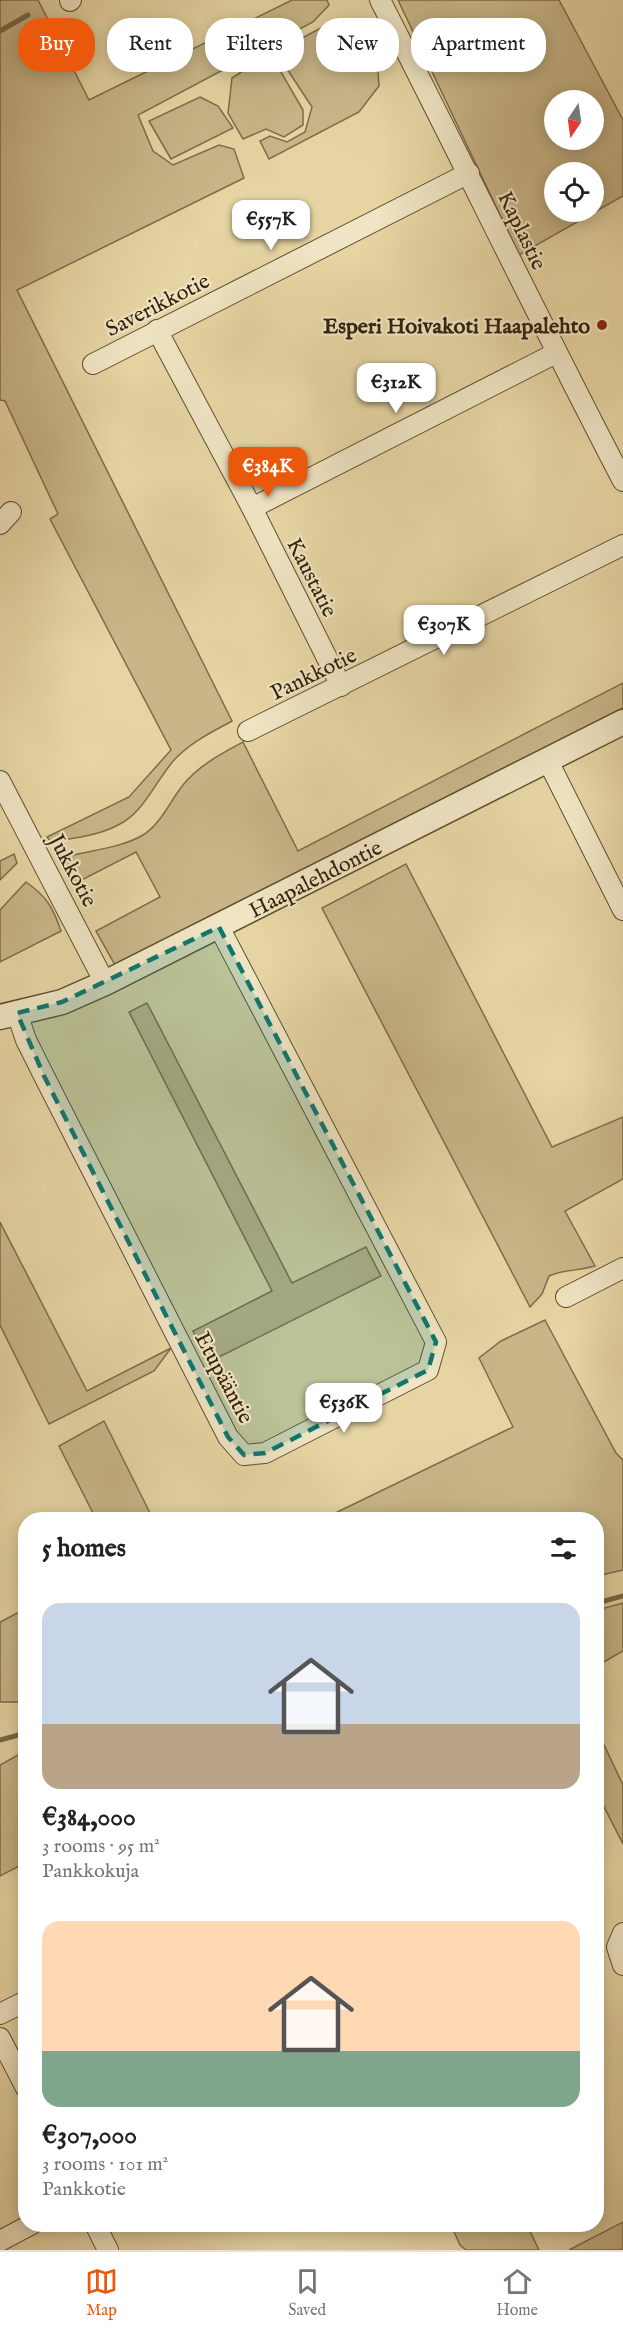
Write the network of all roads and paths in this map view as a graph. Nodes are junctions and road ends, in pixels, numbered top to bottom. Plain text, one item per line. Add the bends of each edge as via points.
1 (380, 0) edge
2 (469, 173) junction
3 (157, 330) junction
4 (556, 353) junction
5 (93, 364) dead end
6 (623, 481) edge
7 (252, 508) junction
8 (623, 545) edge
9 (341, 686) junction
10 (623, 722) edge
11 (248, 731) dead end
12 (548, 761) junction
13 (0, 781) edge
14 (623, 910) edge
15 (219, 927) junction
16 (105, 983) junction
17 (9, 1015) edge
18 (623, 1268) edge
19 (566, 1297) dead end
20 (623, 1933) edge
21 (623, 1965) edge
22 (18, 2005) edge
23 (0, 2014) edge
24 (0, 2038) edge
25 (18, 2073) edge
26 (18, 2231) edge
27 (99, 2232) edge
28 (0, 2241) edge
29 (108, 2250) edge

1 - 2 street, Kaplastie
2 - 3 street, Saverikkotie
2 - 4 street, Kaplastie
3 - 5 street, Saverikkotie
3 - 7 street, Kaustatie
4 - 6 street, Kaplastie
4 - 7 street
7 - 9 street, Kaustatie
8 - 9 street, Pankkotie
9 - 11 street, Pankkotie
10 - 12 street, Haapalehdontie
12 - 14 street
12 - 15 street, Haapalehdontie
13 - 16 street, Jukkotie
15 - 16 street, Haapalehdontie
15 - 17 street, Etupääntie via 436,1342 428,1370 265,1453 244,1455 228,1437
16 - 17 street, Haapalehdontie via 62,1002
18 - 19 street
20 - 21 street via 616,1947
22 - 23 street
24 - 25 street
26 - 28 street
27 - 29 street

